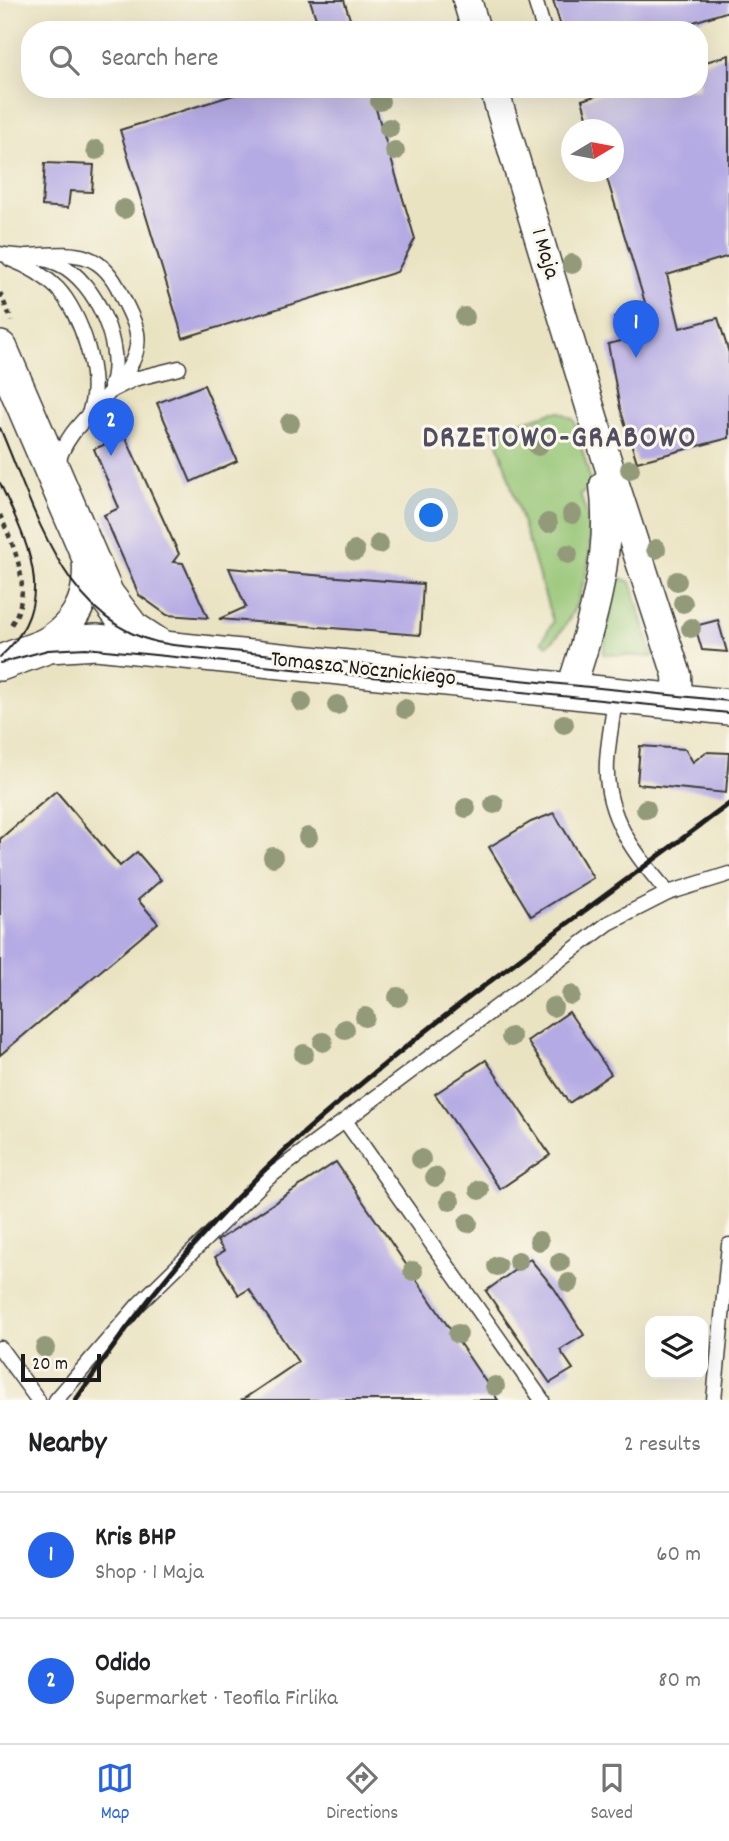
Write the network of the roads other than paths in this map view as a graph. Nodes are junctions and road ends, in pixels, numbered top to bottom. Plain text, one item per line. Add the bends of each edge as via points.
1 (467, 0) edge
2 (535, 0) edge
3 (473, 21) edge
4 (541, 21) edge
5 (497, 98) edge
6 (0, 254) edge
7 (26, 256) junction
8 (8, 339) edge
9 (179, 368) dead end
10 (107, 393) junction
11 (86, 417) junction
12 (594, 420) junction
13 (60, 490) junction
14 (85, 548) junction
15 (8, 649) edge
16 (167, 650) junction
17 (569, 691) junction
18 (615, 695) junction
19 (678, 702) junction
20 (729, 707) edge
21 (729, 874) edge
22 (668, 893) junction
23 (346, 1122) junction
24 (729, 1245) edge
25 (0, 1348) edge
26 (38, 1400) edge
27 (56, 1400) edge
28 (542, 1400) edge
29 (715, 1400) edge

1 - 3 street
2 - 4 lane
5 - 12 street, 1 Maja
6 - 7 lane
6 - 11 lane via 46,278 66,301 93,365 94,396
7 - 10 lane via 60,264 88,286 115,347 115,374
7 - 10 lane via 80,255 98,263 115,281 134,324 137,343 132,363
8 - 13 street
9 - 10 lane via 134,379
10 - 11 lane
11 - 13 lane via 59,459
12 - 17 street, 1 Maja via 606,502 606,553
12 - 19 street, 1 Maja via 677,675
13 - 14 street
14 - 15 street via 86,593 75,617 61,634
14 - 16 street via 117,611 138,634
15 - 16 street, Tomasza Nocznickiego via 83,641
16 - 17 street, Tomasza Nocznickiego
17 - 18 street, Tomasza Nocznickiego
18 - 19 street, Tomasza Nocznickiego
18 - 22 lane via 607,765 613,813 633,850
19 - 20 street, Tomasza Nocznickiego
21 - 22 lane
22 - 23 lane via 609,923
23 - 27 lane via 268,1178 139,1304
23 - 28 lane
24 - 29 lane
25 - 26 lane

